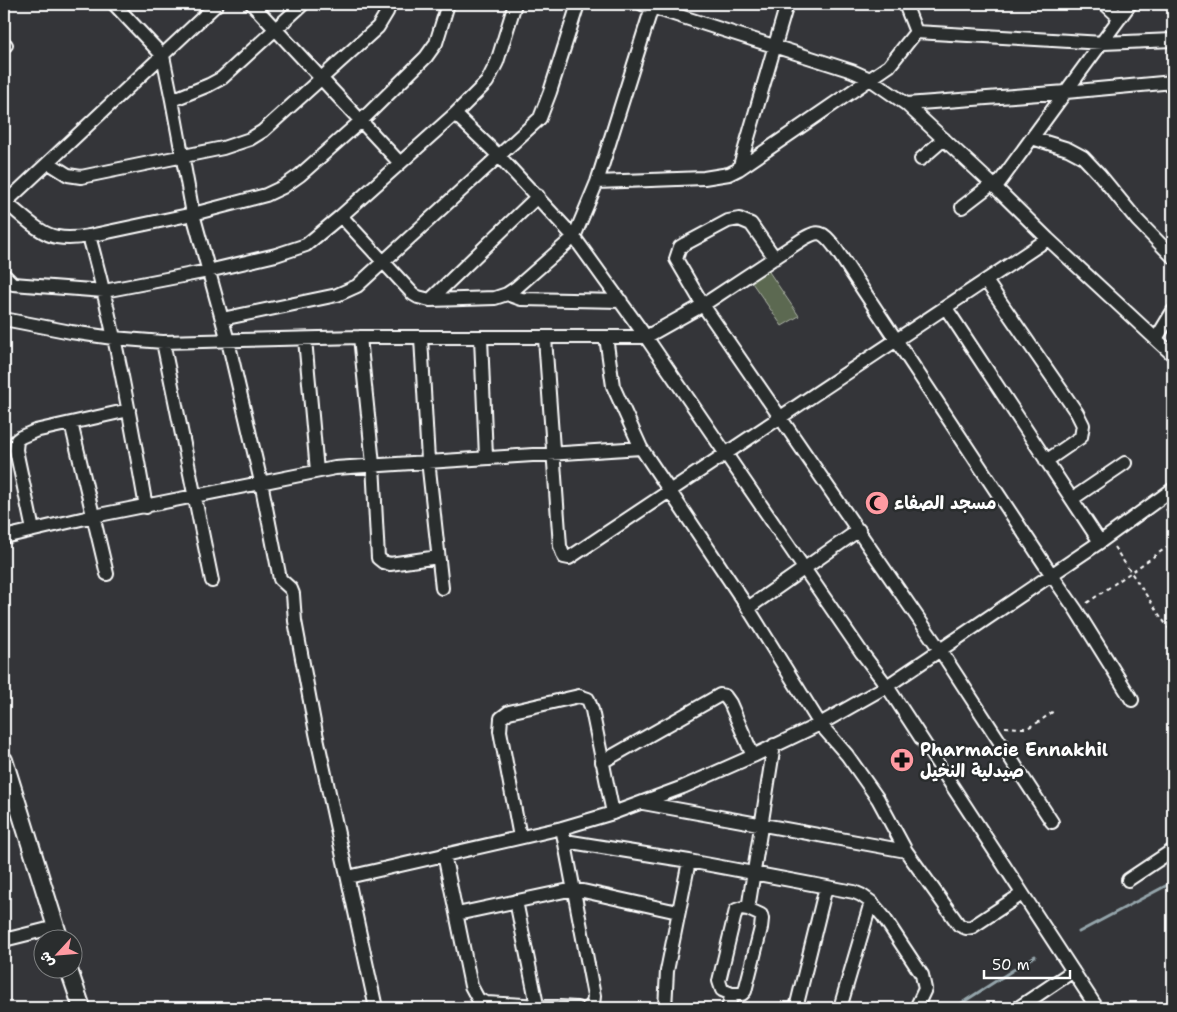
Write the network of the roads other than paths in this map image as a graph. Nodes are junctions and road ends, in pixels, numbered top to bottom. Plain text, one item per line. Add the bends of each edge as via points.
1 (114, 4) edge
2 (217, 4) edge
3 (252, 4) edge
4 (303, 4) edge
5 (390, 4) edge
6 (448, 4) edge
7 (515, 4) edge
8 (578, 4) edge
9 (787, 4) edge
10 (903, 4) edge
11 (1105, 4) edge
12 (1130, 4) edge
13 (647, 5) edge
14 (1120, 18) junction
15 (276, 30) junction
16 (916, 32) junction
17 (1173, 40) edge
18 (1103, 42) junction
19 (775, 46) junction
20 (163, 56) junction
21 (322, 78) junction
22 (870, 79) junction
23 (1173, 82) edge
24 (1066, 92) junction
25 (172, 100) junction
26 (906, 104) junction
27 (455, 114) junction
28 (362, 120) junction
29 (1032, 138) junction
30 (944, 139) junction
31 (182, 156) junction
32 (499, 156) junction
33 (921, 158) dead end
34 (49, 163) junction
35 (400, 163) junction
36 (739, 169) junction
37 (597, 182) junction
38 (994, 186) junction
39 (538, 196) junction
40 (5, 204) edge
41 (962, 207) dead end
42 (193, 214) junction
43 (342, 216) junction
44 (89, 236) junction
45 (574, 238) junction
46 (1048, 239) junction
47 (1173, 257) edge
48 (775, 258) junction
49 (384, 262) junction
50 (208, 271) junction
51 (4, 275) edge
52 (986, 281) junction
53 (104, 291) junction
54 (507, 294) junction
55 (430, 300) junction
56 (621, 301) junction
57 (703, 305) junction
58 (946, 308) junction
59 (1173, 311) edge
60 (4, 319) edge
61 (222, 319) junction
62 (360, 337) junction
63 (606, 337) junction
64 (646, 337) junction
65 (113, 338) junction
66 (421, 338) junction
67 (481, 338) junction
68 (545, 338) junction
69 (1156, 338) junction
70 (305, 339) junction
71 (898, 340) junction
72 (228, 341) junction
73 (163, 342) junction
74 (1173, 356) edge
75 (129, 410) junction
76 (780, 419) junction
77 (71, 423) junction
78 (641, 448) junction
79 (553, 452) junction
80 (727, 454) junction
81 (486, 457) junction
82 (428, 460) junction
83 (1046, 460) junction
84 (1125, 463) dead end
85 (373, 464) junction
86 (317, 471) junction
87 (261, 482) junction
88 (1173, 489) edge
89 (670, 492) junction
90 (196, 496) junction
91 (1072, 499) junction
92 (146, 507) junction
93 (94, 516) junction
94 (33, 530) junction
95 (859, 530) junction
96 (4, 537) edge
97 (1104, 539) junction
98 (438, 557) junction
99 (804, 569) junction
100 (107, 574) dead end
101 (1050, 574) junction
102 (212, 581) dead end
103 (442, 588) dead end
104 (748, 608) junction
105 (940, 650) junction
106 (887, 686) junction
107 (1132, 700) dead end
108 (820, 724) junction
109 (774, 745) junction
110 (753, 756) junction
111 (4, 760) edge
112 (602, 762) junction
113 (642, 803) junction
114 (613, 813) junction
115 (1052, 822) dead end
116 (761, 824) junction
117 (562, 828) junction
118 (520, 837) junction
119 (565, 841) junction
120 (1173, 850) edge
121 (906, 851) junction
122 (444, 854) junction
123 (690, 862) junction
124 (754, 873) junction
125 (348, 877) junction
126 (1128, 880) dead end
127 (826, 887) junction
128 (574, 889) junction
129 (1022, 894) junction
130 (516, 901) junction
131 (871, 902) junction
132 (748, 909) junction
133 (678, 912) junction
134 (457, 914) junction
135 (57, 930) edge
136 (32, 936) edge
137 (4, 940) edge
138 (1073, 971) junction
139 (73, 980) edge
140 (732, 994) junction
141 (537, 1005) junction
142 (593, 1006) edge
143 (82, 1008) edge
144 (376, 1008) edge
145 (577, 1008) edge
146 (666, 1008) edge
147 (728, 1008) edge
148 (796, 1008) edge
149 (840, 1008) edge
150 (916, 1008) edge
151 (1018, 1008) edge
152 (1097, 1008) edge

1 - 20 street
2 - 20 street
3 - 15 street
4 - 15 street
5 - 21 street via 378,27
6 - 28 street via 431,51
7 - 27 street via 491,75
8 - 32 street via 543,112
9 - 19 street
10 - 16 street
11 - 14 street
12 - 14 street
13 - 19 street
13 - 37 street
14 - 18 street
15 - 21 street
15 - 25 street via 222,78
16 - 18 street
16 - 22 street via 889,66
17 - 18 street
18 - 24 street
19 - 22 street
19 - 36 street
20 - 25 street
20 - 34 street
21 - 28 street
21 - 31 street via 250,139
22 - 26 street
22 - 36 street
23 - 24 street
24 - 26 street
24 - 29 street
25 - 31 street
26 - 30 street
27 - 32 street
27 - 35 street
28 - 35 street
28 - 42 street via 283,187 266,195
29 - 38 street
29 - 47 street via 1083,157
30 - 33 street
30 - 38 street
31 - 34 street via 81,177 68,175
31 - 42 street
32 - 39 street
32 - 49 street
34 - 40 street
35 - 43 street
36 - 37 street via 704,178
37 - 45 street
38 - 41 street
38 - 46 street
39 - 45 street
39 - 55 street
40 - 44 street via 57,237
42 - 44 street
42 - 50 street
43 - 49 street
43 - 50 street via 296,249
44 - 53 street
45 - 54 street
45 - 56 street
46 - 52 street
46 - 69 street
48 - 57 street
48 - 57 street via 750,224 739,219 728,221 680,247 676,259
48 - 71 street via 813,233 826,235
49 - 55 street via 414,294
49 - 61 street via 357,286 337,295
50 - 53 street
50 - 61 street
51 - 53 street via 13,284
52 - 58 street
52 - 83 street via 1083,425 1081,437
53 - 65 street
54 - 55 street via 495,298
54 - 56 street via 521,299
56 - 64 street
57 - 64 street
57 - 76 street
58 - 71 street
58 - 83 street
59 - 69 street
60 - 65 street
61 - 72 street
62 - 66 street
62 - 70 street
62 - 85 street
63 - 64 street
63 - 68 street
63 - 78 street via 613,386
64 - 80 street
65 - 73 street
65 - 75 street
66 - 67 street
66 - 82 street
67 - 68 street
67 - 81 street
68 - 79 street
69 - 74 street
70 - 72 street
70 - 86 street
71 - 76 street
71 - 101 street
72 - 73 street
72 - 87 street
73 - 90 street
75 - 77 street
75 - 92 street
76 - 80 street
76 - 95 street
77 - 93 street
77 - 94 street via 26,434 16,444
78 - 79 street
78 - 89 street
79 - 81 street
79 - 89 street via 560,546 566,558 577,554
80 - 89 street
80 - 99 street
81 - 82 street
82 - 85 street
82 - 98 street
83 - 91 street
84 - 91 street
85 - 86 street
85 - 98 street via 380,560 390,564
86 - 87 street
87 - 90 street
87 - 125 street via 280,578 293,594 316,733
88 - 97 street
89 - 104 street
90 - 92 street
90 - 102 street
91 - 97 street
92 - 93 street
93 - 94 street
93 - 100 street
94 - 96 street
95 - 99 street
95 - 105 street
97 - 101 street
98 - 103 street
99 - 104 street
99 - 106 street
101 - 105 street
101 - 107 street
104 - 108 street
105 - 106 street
105 - 115 street
106 - 108 street
106 - 129 street
108 - 109 street
108 - 121 street via 878,799
109 - 110 street
109 - 116 street
110 - 112 street via 730,703 720,695
110 - 113 street
111 - 135 street
112 - 114 street
112 - 118 street via 592,710 586,697 504,714 499,722 500,731
113 - 114 street
113 - 116 street
114 - 117 street
116 - 121 street
116 - 124 street
117 - 118 street
117 - 119 street
118 - 122 street
119 - 123 street
119 - 128 street
120 - 126 street
121 - 129 street via 962,928 972,926
122 - 125 street
122 - 134 street
123 - 124 street
123 - 133 street
124 - 127 street
124 - 132 street
125 - 144 street
127 - 131 street via 854,892
127 - 148 street
128 - 130 street
128 - 133 street
128 - 142 street
129 - 138 street
130 - 134 street
130 - 141 street
131 - 149 street
131 - 150 street via 884,916 922,975 925,989
132 - 140 street via 736,910 719,982 722,990
132 - 140 street via 760,915 761,928 745,991
133 - 146 street via 667,971
134 - 141 street via 475,996 486,1003
136 - 137 street
138 - 151 street
138 - 152 street
139 - 143 street
140 - 147 street
141 - 145 street

